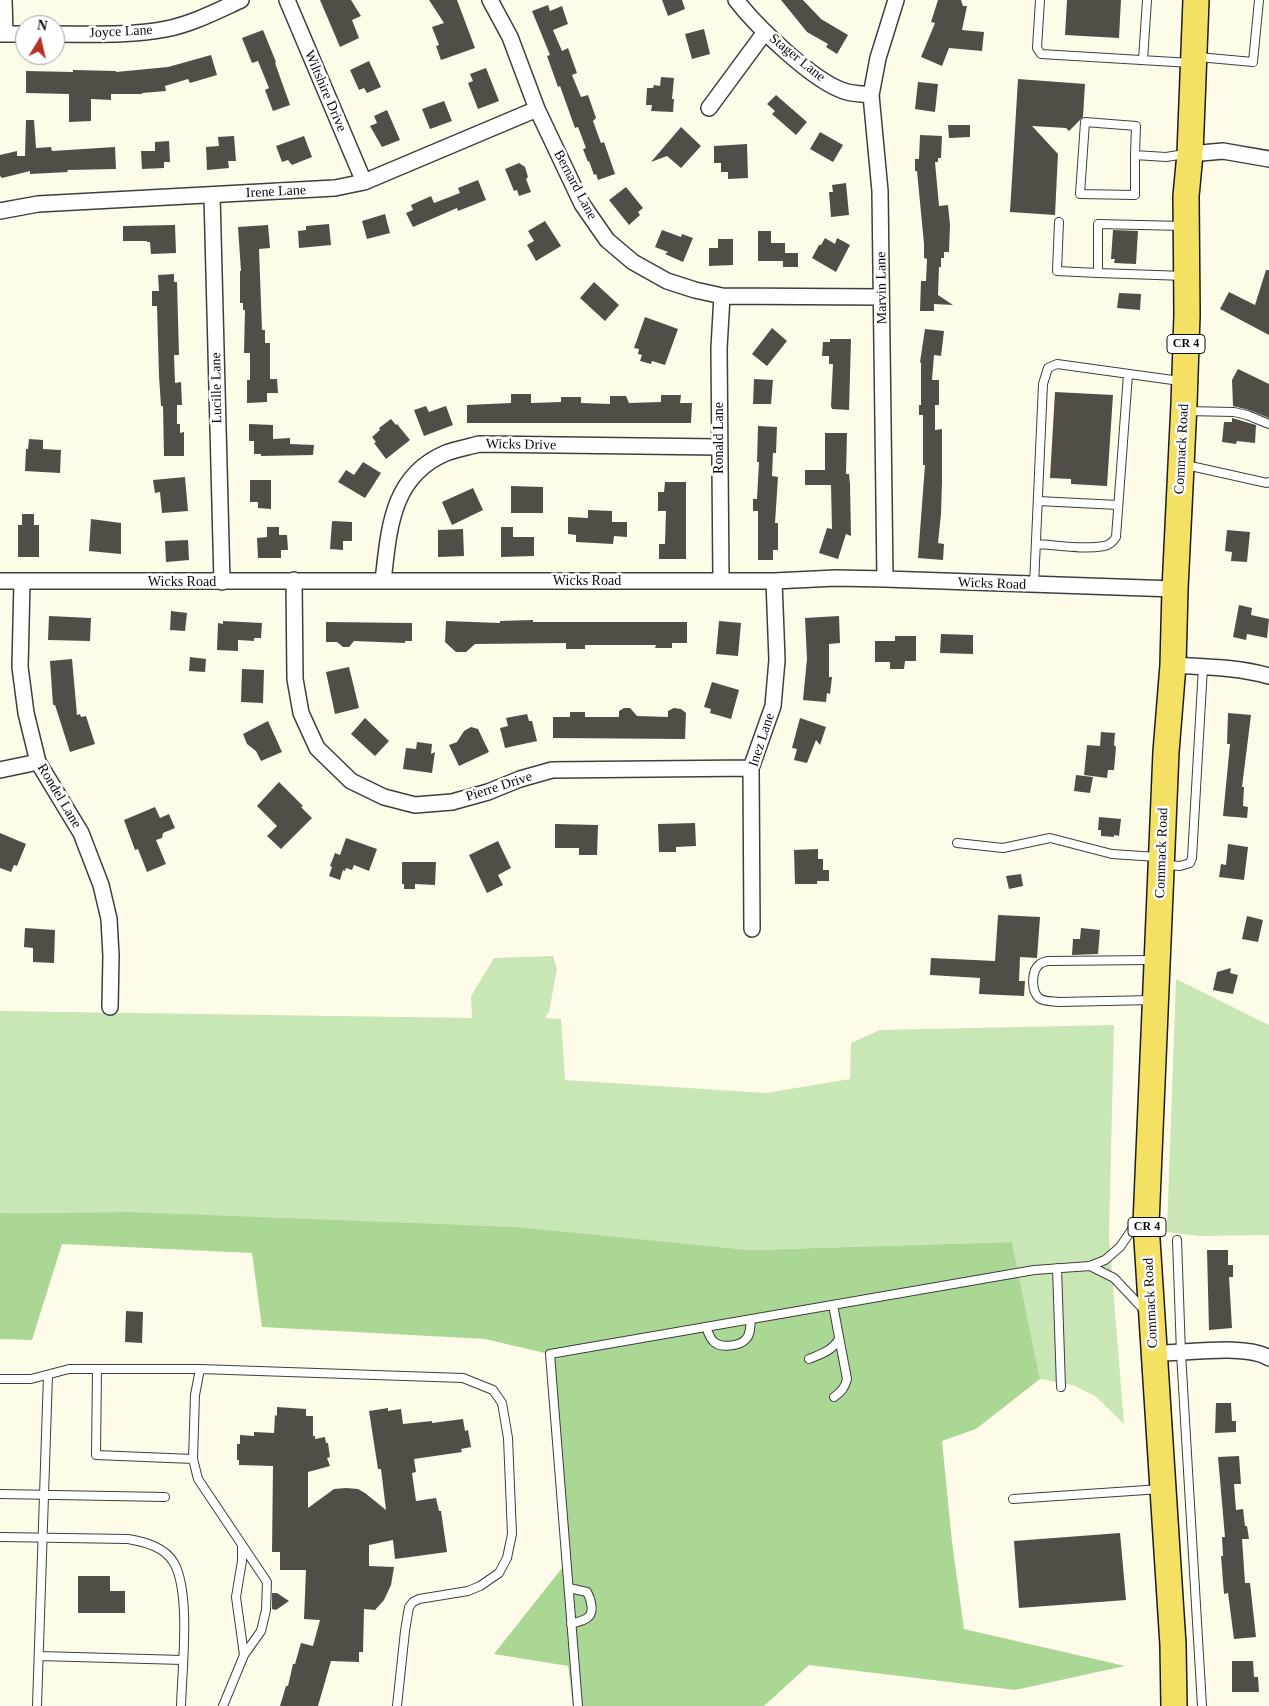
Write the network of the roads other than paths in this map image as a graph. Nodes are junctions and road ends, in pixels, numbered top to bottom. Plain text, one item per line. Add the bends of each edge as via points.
1 (4, 0) edge
2 (242, 0) edge
3 (287, 0) edge
4 (490, 0) edge
5 (736, 0) edge
6 (896, 0) edge
7 (1040, 0) edge
8 (1147, 0) edge
9 (1196, 0) edge
10 (1259, 0) edge
11 (765, 32) junction
12 (2, 34) edge
13 (15, 34) edge
14 (65, 34) edge
15 (1193, 59) junction
16 (1143, 60) junction
17 (871, 95) junction
18 (537, 108) junction
19 (710, 108) dead end
20 (1190, 154) junction
21 (1135, 155) junction
22 (1269, 159) edge
23 (364, 182) junction
24 (212, 195) junction
25 (0, 211) edge
26 (1059, 222) dead end
27 (1186, 226) junction
28 (1098, 273) junction
29 (1186, 276) junction
30 (722, 296) junction
31 (881, 297) junction
32 (1128, 374) junction
33 (1185, 382) junction
34 (1184, 410) junction
35 (1269, 424) edge
36 (719, 448) junction
37 (1181, 464) junction
38 (1269, 482) edge
39 (1038, 501) junction
40 (1118, 505) junction
41 (1036, 544) junction
42 (885, 579) junction
43 (294, 580) junction
44 (721, 580) junction
45 (0, 581) edge
46 (383, 581) junction
47 (774, 581) junction
48 (22, 582) junction
49 (222, 582) junction
50 (1034, 585) junction
51 (1175, 589) junction
52 (1173, 665) junction
53 (1203, 666) junction
54 (1269, 676) edge
55 (38, 762) junction
56 (751, 768) junction
57 (0, 770) edge
58 (957, 842) dead end
59 (1161, 861) junction
60 (752, 929) dead end
61 (1157, 960) junction
62 (1156, 1000) junction
63 (110, 1007) dead end
64 (1147, 1206) junction
65 (1177, 1240) dead end
66 (1090, 1266) junction
67 (1057, 1268) junction
68 (833, 1305) junction
69 (1152, 1317) junction
70 (751, 1319) junction
71 (706, 1327) junction
72 (839, 1339) junction
73 (1154, 1353) junction
74 (1180, 1353) junction
75 (1269, 1358) edge
76 (809, 1359) dead end
77 (97, 1369) junction
78 (200, 1369) junction
79 (48, 1375) junction
80 (0, 1378) edge
81 (1061, 1386) dead end
82 (834, 1397) dead end
83 (193, 1459) junction
84 (1162, 1488) junction
85 (0, 1494) edge
86 (44, 1495) junction
87 (165, 1497) dead end
88 (1013, 1498) dead end
89 (0, 1537) edge
90 (43, 1537) junction
91 (242, 1544) junction
92 (569, 1588) junction
93 (572, 1624) junction
94 (244, 1655) junction
95 (39, 1656) junction
96 (183, 1660) junction
97 (38, 1706) edge
98 (181, 1706) edge
99 (223, 1706) edge
100 (397, 1706) edge
101 (578, 1706) edge
102 (1174, 1706) edge
103 (1202, 1706) edge

1 - 12 street
2 - 14 street, Joyce Lane via 168,29 136,34
3 - 23 street, Wiltshire Drive
4 - 18 street, Bernard Lane via 510,37
5 - 11 street, Stager Lane
6 - 17 street, Marvin Lane via 878,58
7 - 16 lane via 1038,48 1041,54
8 - 16 lane
9 - 15 main road, Commack Road / CR 4
10 - 15 lane via 1253,62
11 - 17 street, Stager Lane via 824,82 845,91
11 - 19 street
12 - 13 street
15 - 16 lane
15 - 20 main road, Commack Road / CR 4
17 - 31 street, Marvin Lane via 880,191
18 - 23 street, Irene Lane
18 - 30 street, Bernard Lane via 582,204 606,240 632,262 666,280
20 - 21 lane via 1166,157
20 - 22 street via 1223,151
20 - 27 main road, Commack Road / CR 4
21 - 21 lane via 1136,126 1085,122 1080,194 1135,195
23 - 24 street, Irene Lane via 335,188
24 - 25 street, Irene Lane via 38,204
24 - 49 street, Lucille Lane
26 - 28 lane via 1057,271
27 - 28 lane via 1098,224
27 - 29 main road, Commack Road / CR 4
28 - 29 lane
29 - 33 main road, Commack Road / CR 4
30 - 31 street, Bernard Lane
30 - 36 street, Ronald Lane
31 - 42 street, Marvin Lane
32 - 33 lane
32 - 39 lane via 1058,364 1048,368 1043,384
32 - 40 lane
33 - 34 main road, Commack Road / CR 4
34 - 35 lane via 1234,412
34 - 37 main road, Commack Road / CR 4
36 - 44 street, Ronald Lane
36 - 46 street, Wicks Drive via 480,444 446,453 420,468 401,493 392,517
37 - 38 lane
37 - 51 main road, Commack Road / CR 4
39 - 40 lane
39 - 41 lane
40 - 41 lane via 1116,537 1105,546
41 - 50 lane
42 - 47 street, Wicks Road
42 - 50 street, Wicks Road
43 - 46 street, Wicks Road
43 - 49 street, Wicks Road
43 - 56 street, Pierre Drive via 295,679 301,713 317,748 351,781 384,797 415,805 452,802 552,770
44 - 46 street, Wicks Road
44 - 47 street, Wicks Road
45 - 48 street, Wicks Road
47 - 56 street, Inez Lane via 777,660 773,706
48 - 49 street, Wicks Road
48 - 55 street, Rondel Lane via 20,667
50 - 51 street, Wicks Road
51 - 52 main road, Commack Road / CR 4
52 - 53 street
52 - 59 main road, Commack Road / CR 4
53 - 54 street
53 - 59 lane via 1192,858 1185,865
55 - 57 street
55 - 63 street, Rondel Lane via 81,833 101,886 109,919
56 - 60 street, Inez Lane
58 - 59 lane via 1003,848 1050,838 1112,854
59 - 61 main road, Commack Road / CR 4
61 - 62 main road, Commack Road / CR 4
61 - 62 lane via 1048,961 1040,963 1034,977 1035,993 1043,1000
62 - 64 main road, Commack Road / CR 4
64 - 66 lane via 1116,1252
64 - 69 main road, Commack Road / CR 4
65 - 74 lane
66 - 67 lane
66 - 69 lane via 1114,1278
67 - 68 lane
67 - 81 lane
68 - 70 lane
68 - 72 lane
69 - 73 main road, Commack Road / CR 4
70 - 71 lane
70 - 71 lane via 750,1333 746,1338 725,1346 713,1341
71 - 92 lane via 550,1354
72 - 76 lane via 828,1351
72 - 82 lane via 847,1379 845,1387
73 - 74 street
73 - 84 main road, Commack Road / CR 4
74 - 75 street via 1241,1350
74 - 103 lane
77 - 78 lane
77 - 79 lane via 69,1369
77 - 83 lane via 96,1455
78 - 83 lane via 195,1395
78 - 100 lane via 463,1378 493,1390 502,1403 508,1438 512,1534 507,1558 499,1573 480,1586 419,1599 409,1607
79 - 80 lane via 31,1379
79 - 86 lane
83 - 91 lane via 198,1480
84 - 88 lane
84 - 102 main road, Commack Road / CR 4
85 - 86 lane
86 - 87 lane
86 - 90 lane
89 - 90 lane
90 - 95 lane
90 - 96 lane via 128,1539 148,1543 163,1551 174,1563 183,1592
91 - 94 lane via 236,1597
91 - 94 lane via 267,1582 261,1631
92 - 93 lane
92 - 93 lane via 587,1592 590,1597 590,1616
93 - 101 lane
94 - 99 lane
95 - 96 lane
95 - 97 lane
96 - 98 lane

